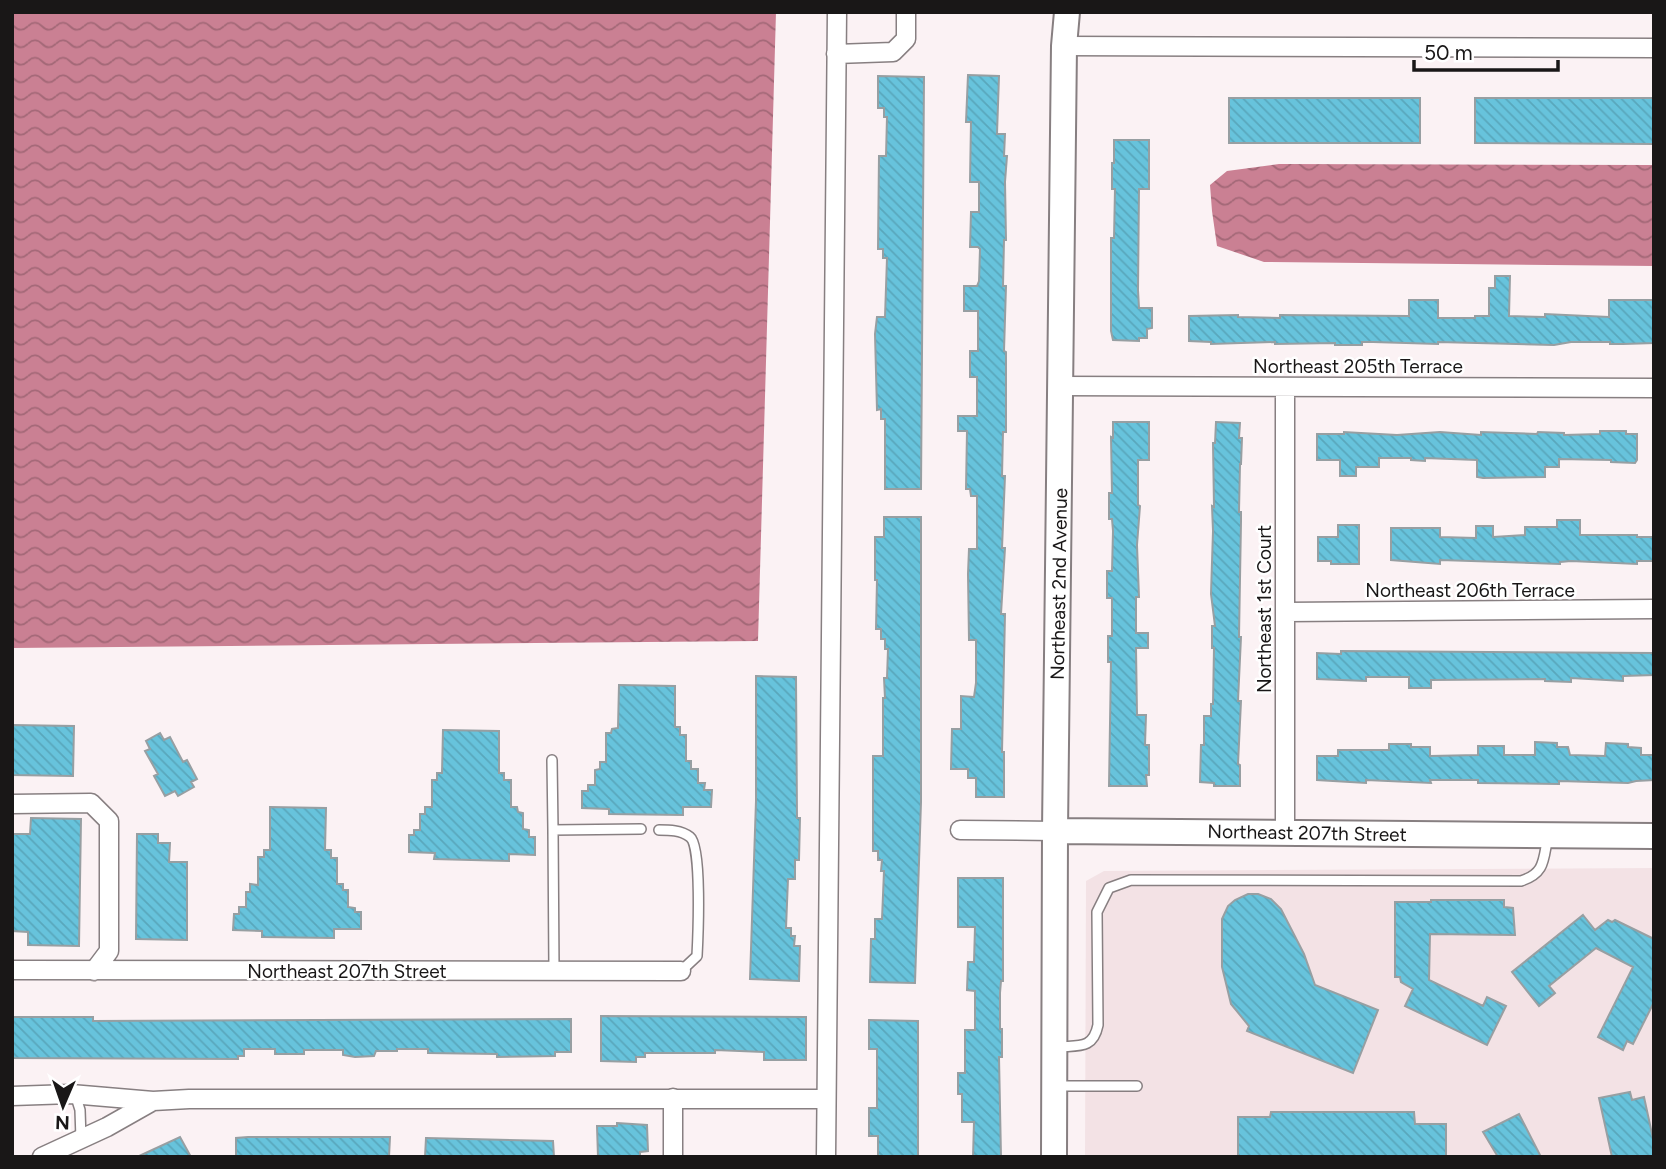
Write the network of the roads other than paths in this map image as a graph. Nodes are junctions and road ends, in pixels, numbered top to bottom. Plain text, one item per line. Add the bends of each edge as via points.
1 (837, 12) edge
2 (906, 12) edge
3 (1067, 12) edge
4 (1064, 46) junction
5 (1654, 48) edge
6 (836, 54) junction
7 (1061, 386) junction
8 (1285, 387) junction
9 (1654, 388) edge
10 (1654, 610) edge
11 (1286, 612) junction
12 (552, 760) dead end
13 (12, 804) edge
14 (641, 829) dead end
15 (553, 830) junction
16 (659, 830) dead end
17 (960, 830) dead end
18 (1055, 831) junction
19 (1285, 832) junction
20 (1548, 836) junction
21 (1654, 836) edge
22 (12, 970) edge
23 (94, 971) junction
24 (681, 971) joint
25 (554, 972) junction
26 (1055, 1047) junction
27 (1055, 1086) junction
28 (1137, 1086) dead end
29 (75, 1094) junction
30 (12, 1096) edge
31 (673, 1098) junction
32 (826, 1099) junction
33 (153, 1101) junction
34 (81, 1139) junction
35 (42, 1157) edge
36 (673, 1157) edge
37 (826, 1157) edge
38 (1054, 1157) edge

1 - 6 street
2 - 6 street via 906,38 893,52
3 - 4 street, Northeast 2nd Avenue
4 - 5 street
4 - 7 street, Northeast 2nd Avenue
6 - 32 street
7 - 8 street, Northeast 205th Terrace
7 - 18 street, Northeast 2nd Avenue
8 - 9 street, Northeast 205th Terrace
8 - 11 street, Northeast 1st Court
10 - 11 street, Northeast 206th Terrace
11 - 19 street, Northeast 1st Court
12 - 15 lane
13 - 23 street via 91,803 109,821 109,951
14 - 15 lane
15 - 25 lane
16 - 24 lane via 684,833 695,843 697,956
17 - 18 street, Northeast 207th Street
18 - 19 street, Northeast 207th Street
18 - 26 street, Northeast 2nd Avenue
19 - 20 street, Northeast 207th Street
20 - 21 street, Northeast 207th Street
20 - 26 lane via 1541,867 1521,881 1119,883 1109,888 1097,912 1096,1036 1087,1044
22 - 23 street, Northeast 207th Street
23 - 25 street, Northeast 207th Street
24 - 25 street, Northeast 207th Street
26 - 27 street, Northeast 2nd Avenue
27 - 28 lane
27 - 38 street, Northeast 2nd Avenue
29 - 30 street
29 - 33 street
29 - 34 lane
31 - 32 street
31 - 33 street
31 - 36 street
32 - 37 street
33 - 34 street
34 - 35 street

